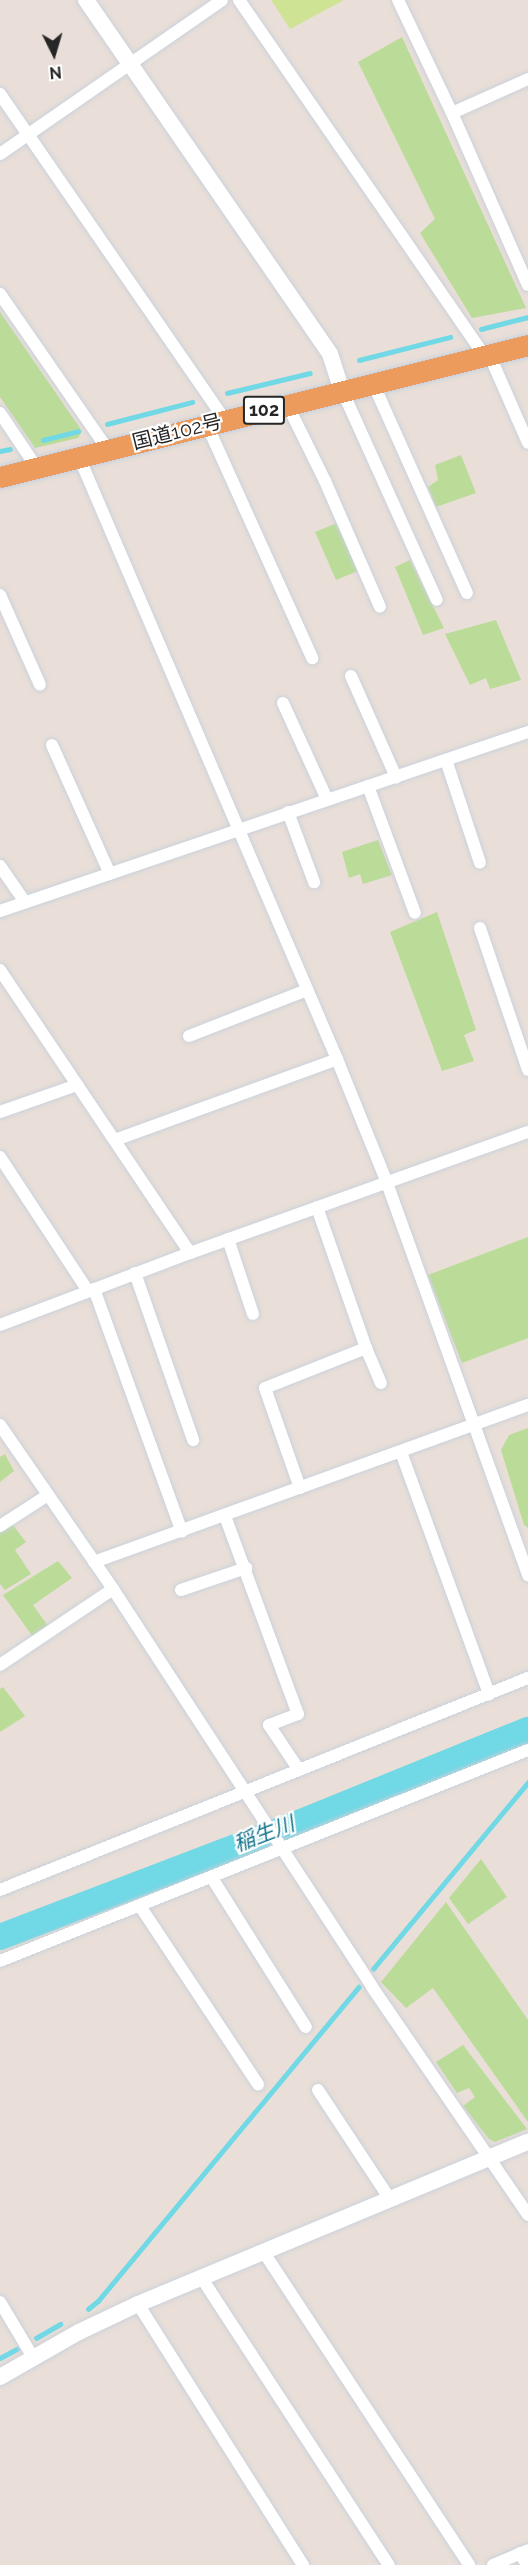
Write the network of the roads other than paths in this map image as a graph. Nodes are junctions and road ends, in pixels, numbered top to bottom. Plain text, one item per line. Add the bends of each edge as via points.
1 (86, 0) edge
2 (222, 0) edge
3 (239, 0) edge
4 (398, 0) edge
5 (130, 63) junction
6 (528, 79) edge
7 (0, 94) edge
8 (452, 113) junction
9 (28, 135) junction
10 (0, 154) edge
11 (528, 285) edge
12 (0, 294) edge
13 (528, 345) edge
14 (486, 355) junction
15 (373, 383) junction
16 (342, 390) junction
17 (287, 404) junction
18 (0, 413) edge
19 (216, 422) junction
20 (528, 442) edge
21 (108, 450) junction
22 (79, 457) junction
23 (37, 468) junction
24 (0, 477) edge
25 (467, 593) dead end
26 (0, 595) edge
27 (437, 600) dead end
28 (380, 607) dead end
29 (312, 658) dead end
30 (351, 676) dead end
31 (40, 685) dead end
32 (283, 703) dead end
33 (528, 732) edge
34 (52, 745) dead end
35 (446, 760) junction
36 (396, 777) junction
37 (368, 786) junction
38 (327, 799) junction
39 (288, 812) junction
40 (238, 830) junction
41 (480, 863) dead end
42 (0, 866) edge
43 (110, 874) junction
44 (314, 882) dead end
45 (25, 902) junction
46 (0, 911) edge
47 (415, 913) dead end
48 (480, 927) dead end
49 (0, 970) edge
50 (307, 990) junction
51 (189, 1036) dead end
52 (337, 1059) junction
53 (528, 1070) edge
54 (77, 1085) junction
55 (0, 1112) edge
56 (528, 1132) edge
57 (115, 1140) junction
58 (0, 1157) edge
59 (387, 1183) junction
60 (317, 1207) junction
61 (228, 1239) junction
62 (190, 1253) junction
63 (135, 1273) junction
64 (91, 1290) junction
65 (253, 1314) dead end
66 (0, 1325) edge
67 (366, 1348) junction
68 (381, 1383) dead end
69 (528, 1405) edge
70 (0, 1425) edge
71 (476, 1425) junction
72 (193, 1440) dead end
73 (401, 1452) junction
74 (300, 1488) junction
75 (48, 1495) junction
76 (225, 1516) junction
77 (0, 1526) edge
78 (182, 1532) junction
79 (94, 1562) junction
80 (246, 1568) junction
81 (528, 1575) edge
82 (113, 1588) junction
83 (181, 1590) dead end
84 (0, 1665) edge
85 (528, 1678) edge
86 (489, 1694) junction
87 (528, 1750) edge
88 (299, 1770) junction
89 (248, 1791) junction
90 (280, 1845) junction
91 (212, 1878) junction
92 (0, 1890) edge
93 (140, 1906) junction
94 (0, 1961) edge
95 (306, 2027) dead end
96 (258, 2084) dead end
97 (318, 2090) dead end
98 (528, 2142) edge
99 (490, 2158) junction
100 (390, 2199) junction
101 (528, 2215) edge
102 (263, 2251) junction
103 (201, 2277) junction
104 (0, 2302) edge
105 (138, 2304) junction
106 (34, 2359) junction
107 (0, 2377) edge
108 (524, 2551) edge
109 (303, 2565) edge
110 (389, 2565) edge
111 (469, 2565) edge
112 (493, 2565) edge
113 (526, 2565) edge

1 - 5 street
2 - 5 street
3 - 14 street
4 - 8 street
5 - 9 street
5 - 16 street via 330,354
6 - 8 street
7 - 9 street
8 - 11 street
9 - 10 street
9 - 19 street
12 - 21 street
13 - 14 highway, 国道102号 / 102
14 - 15 highway, 国道102号 / 102
14 - 20 street
15 - 16 highway, 国道102号 / 102
15 - 25 street
16 - 17 highway, 国道102号 / 102
16 - 27 street
17 - 19 highway, 国道102号 / 102
17 - 28 street
18 - 23 street
19 - 21 highway, 国道102号 / 102
19 - 29 street
21 - 22 highway, 国道102号 / 102
22 - 23 highway, 国道102号 / 102
22 - 40 street
23 - 24 highway, 国道102号 / 102
26 - 31 street
30 - 36 street
32 - 38 street
33 - 35 street
34 - 43 street
35 - 36 street
35 - 41 street
36 - 37 street
37 - 38 street
37 - 47 street
38 - 39 street
39 - 40 street
39 - 44 street
40 - 43 street
40 - 50 street
42 - 45 street
43 - 45 street
45 - 46 street
48 - 53 street
49 - 54 street
50 - 51 street
50 - 52 street
52 - 57 street
52 - 59 street
54 - 55 street
54 - 57 street
56 - 59 street
57 - 62 street
58 - 64 street
59 - 60 street
59 - 71 street
60 - 61 street
60 - 67 street
61 - 62 street
61 - 65 street
62 - 63 street
63 - 64 street
63 - 72 street
64 - 66 street
64 - 78 street
67 - 68 street
67 - 74 street via 265,1388
69 - 71 street
70 - 75 street
71 - 73 street
71 - 81 street
73 - 74 street
73 - 86 street
74 - 76 street
75 - 77 street
75 - 79 street
76 - 78 street
76 - 80 street
78 - 79 street
79 - 82 street
80 - 83 street
80 - 88 street via 298,1714 269,1725
82 - 84 street
82 - 89 street
85 - 86 street
86 - 88 street
87 - 90 street
88 - 89 street
89 - 90 street
89 - 92 street
90 - 91 street
90 - 99 street
91 - 93 street
91 - 95 street
93 - 94 street
93 - 96 street
97 - 100 street
98 - 99 street
99 - 100 street
99 - 101 street
100 - 102 street
102 - 103 street
102 - 111 street
103 - 105 street
103 - 110 street
104 - 106 street
105 - 106 street
105 - 109 street
106 - 107 street
108 - 112 street
108 - 113 street

